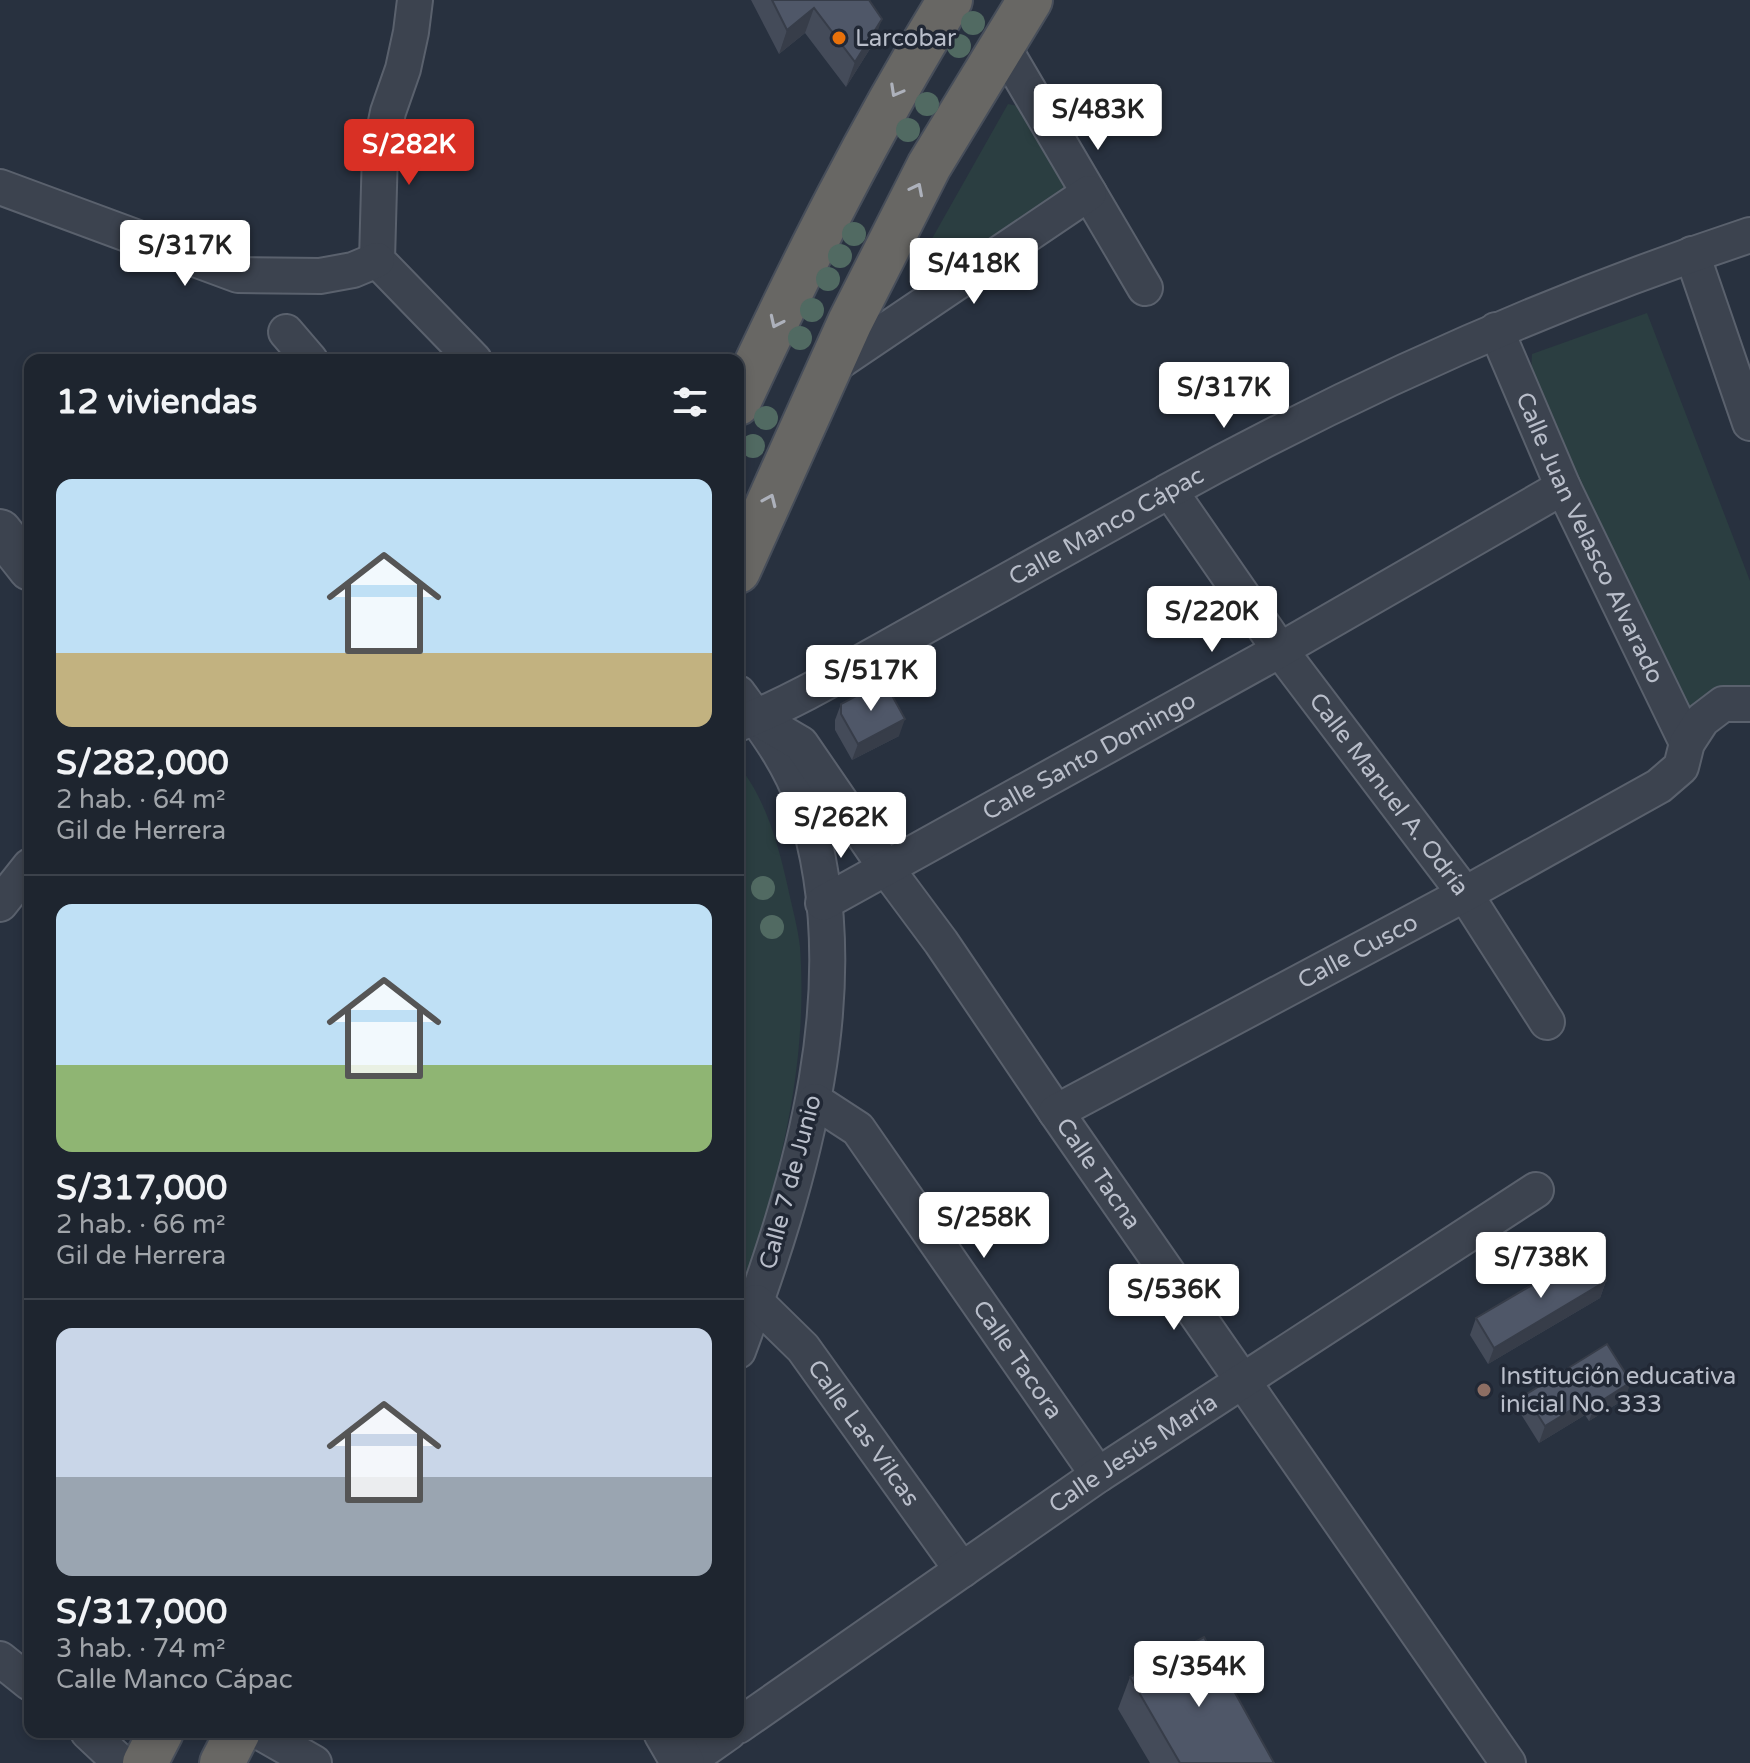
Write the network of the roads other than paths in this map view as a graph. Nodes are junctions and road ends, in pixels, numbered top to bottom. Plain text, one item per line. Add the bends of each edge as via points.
1 (415, 0) edge
2 (950, 0) edge
3 (1030, 0) edge
4 (1002, 45) junction
5 (0, 187) edge
6 (1089, 193) junction
7 (1750, 235) edge
8 (1692, 254) junction
9 (377, 260) junction
10 (1145, 288) dead end
11 (1496, 330) junction
12 (286, 332) dead end
13 (305, 354) edge
14 (468, 354) edge
15 (827, 371) junction
16 (744, 390) edge
17 (1750, 423) edge
18 (1563, 487) junction
19 (1170, 491) junction
20 (0, 531) edge
21 (744, 558) edge
22 (24, 561) edge
23 (1280, 650) junction
24 (1750, 704) edge
25 (744, 711) edge
26 (1687, 743) junction
27 (886, 868) junction
28 (24, 874) edge
29 (1465, 894) junction
30 (823, 903) junction
31 (0, 904) edge
32 (1547, 1022) dead end
33 (815, 1101) junction
34 (1056, 1112) junction
35 (1536, 1190) dead end
36 (756, 1302) junction
37 (744, 1335) edge
38 (1243, 1381) junction
39 (1098, 1475) junction
40 (962, 1570) junction
41 (0, 1659) edge
42 (24, 1678) edge
43 (744, 1722) edge
44 (94, 1738) edge
45 (158, 1738) edge
46 (235, 1738) edge
47 (270, 1738) edge
48 (669, 1738) edge
49 (720, 1738) edge
50 (121, 1763) edge
51 (145, 1763) edge
52 (222, 1763) edge
53 (314, 1763) edge
54 (684, 1763) edge
55 (1508, 1763) edge

1 - 9 street via 380,151
2 -> 16 highway via 832,209
3 - 4 highway
4 - 6 street
15 -> 4 highway via 929,166
5 - 9 street via 238,275 320,276
6 - 10 street
6 - 15 street
7 - 8 street, Calle Manco Cápac
8 - 11 street, Calle Manco Cápac
8 - 17 street
9 - 14 street
11 - 18 street, Calle Juan Velasco Alvarado
11 - 19 street, Calle Manco Cápac via 1373,385
12 - 13 street
21 -> 15 highway
18 - 23 street, Calle Santo Domingo
18 - 26 street, Calle Juan Velasco Alvarado
19 - 23 street, Calle Manuel A. Odría
19 - 25 street, Calle Manco Cápac via 807,693
20 - 22 street
23 - 27 street, Calle Santo Domingo
23 - 29 street, Calle Manuel A. Odría
24 - 26 street via 1723,704 1702,720
25 - 27 street, Calle Tacna via 801,744
25 - 30 street, Calle 7 de Junio via 785,761 803,800
26 - 29 street, Calle Cusco via 1681,767 1659,786
27 - 30 street, Calle Santo Domingo
27 - 34 street, Calle Tacna
28 - 31 street
29 - 32 street, Calle Manuel A. Odría
29 - 34 street, Calle Cusco
30 - 33 street, Calle 7 de Junio via 826,966
33 - 36 street, Calle 7 de Junio
33 - 39 street, Calle Tacora via 858,1129
34 - 38 street, Calle Tacna
35 - 38 street, Calle Jesús María
36 - 37 street, Calle 7 de Junio
36 - 40 street, Calle Las Vilcas via 803,1348
38 - 39 street, Calle Jesús María
38 - 55 street, Calle Tacna
39 - 40 street, Calle Jesús María
40 - 43 street, Calle Jesús María
41 - 42 street
44 - 50 street
45 - 51 highway
46 - 52 highway
47 - 53 street
48 - 54 street
49 - 54 street

